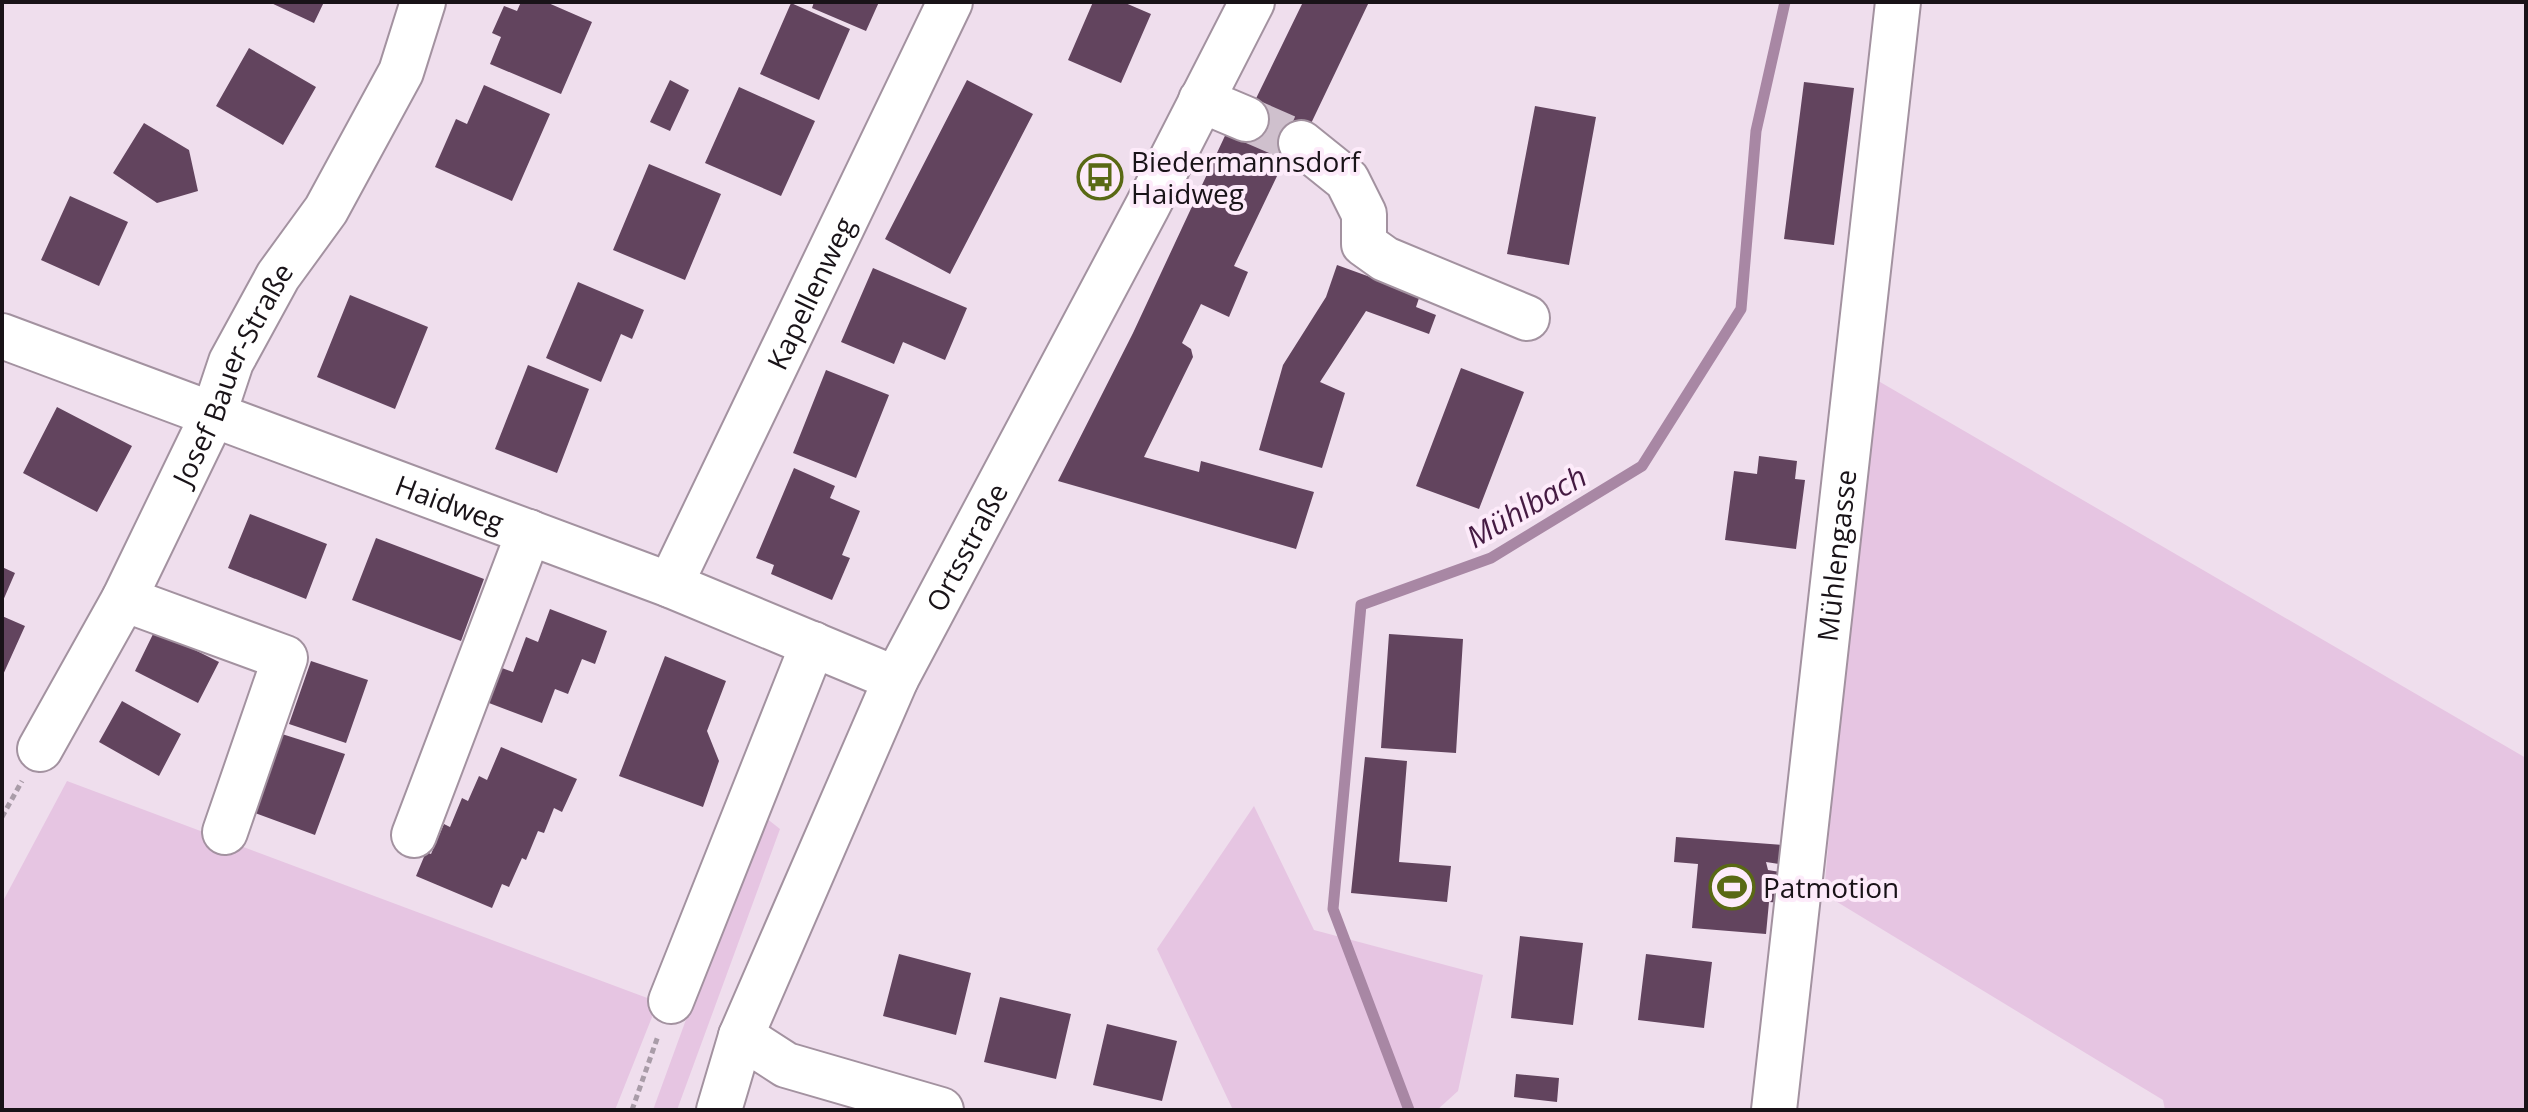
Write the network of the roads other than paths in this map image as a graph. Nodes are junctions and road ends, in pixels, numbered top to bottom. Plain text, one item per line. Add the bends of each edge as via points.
1 (423, 2) edge
2 (950, 2) edge
3 (1252, 2) edge
4 (1898, 2) edge
5 (1201, 100) junction
6 (1246, 119) tunnel mouth
7 (1301, 143) tunnel mouth
8 (1527, 318) dead end
9 (2, 336) edge
10 (214, 413) junction
11 (529, 532) junction
12 (670, 585) junction
13 (124, 599) junction
14 (813, 644) junction
15 (896, 679) junction
16 (40, 749) dead end
17 (225, 832) dead end
18 (414, 835) dead end
19 (671, 1001) road end
20 (741, 1036) junction
21 (719, 1110) edge
22 (941, 1110) edge
23 (1774, 1110) edge

1 - 10 street, Josef Bauer-Straße via 401,72 326,210 278,276 231,362
2 - 12 street, Kapellenweg
3 - 5 street, Ortsstraße
4 - 23 street, Mühlengasse
5 - 6 street
5 - 15 street, Ortsstraße
7 - 8 street via 1347,180 1364,214 1364,244 1385,259
9 - 10 street, Haidweg
10 - 11 street, Haidweg
10 - 13 street, Josef Bauer-Straße
11 - 12 street, Haidweg
11 - 18 street
12 - 14 street, Haidweg
13 - 16 street, Josef Bauer-Straße
13 - 17 street via 285,658
14 - 15 street, Haidweg
14 - 19 street
15 - 20 street, Ortsstraße
20 - 21 street, Ortsstraße
20 - 22 street via 786,1065

